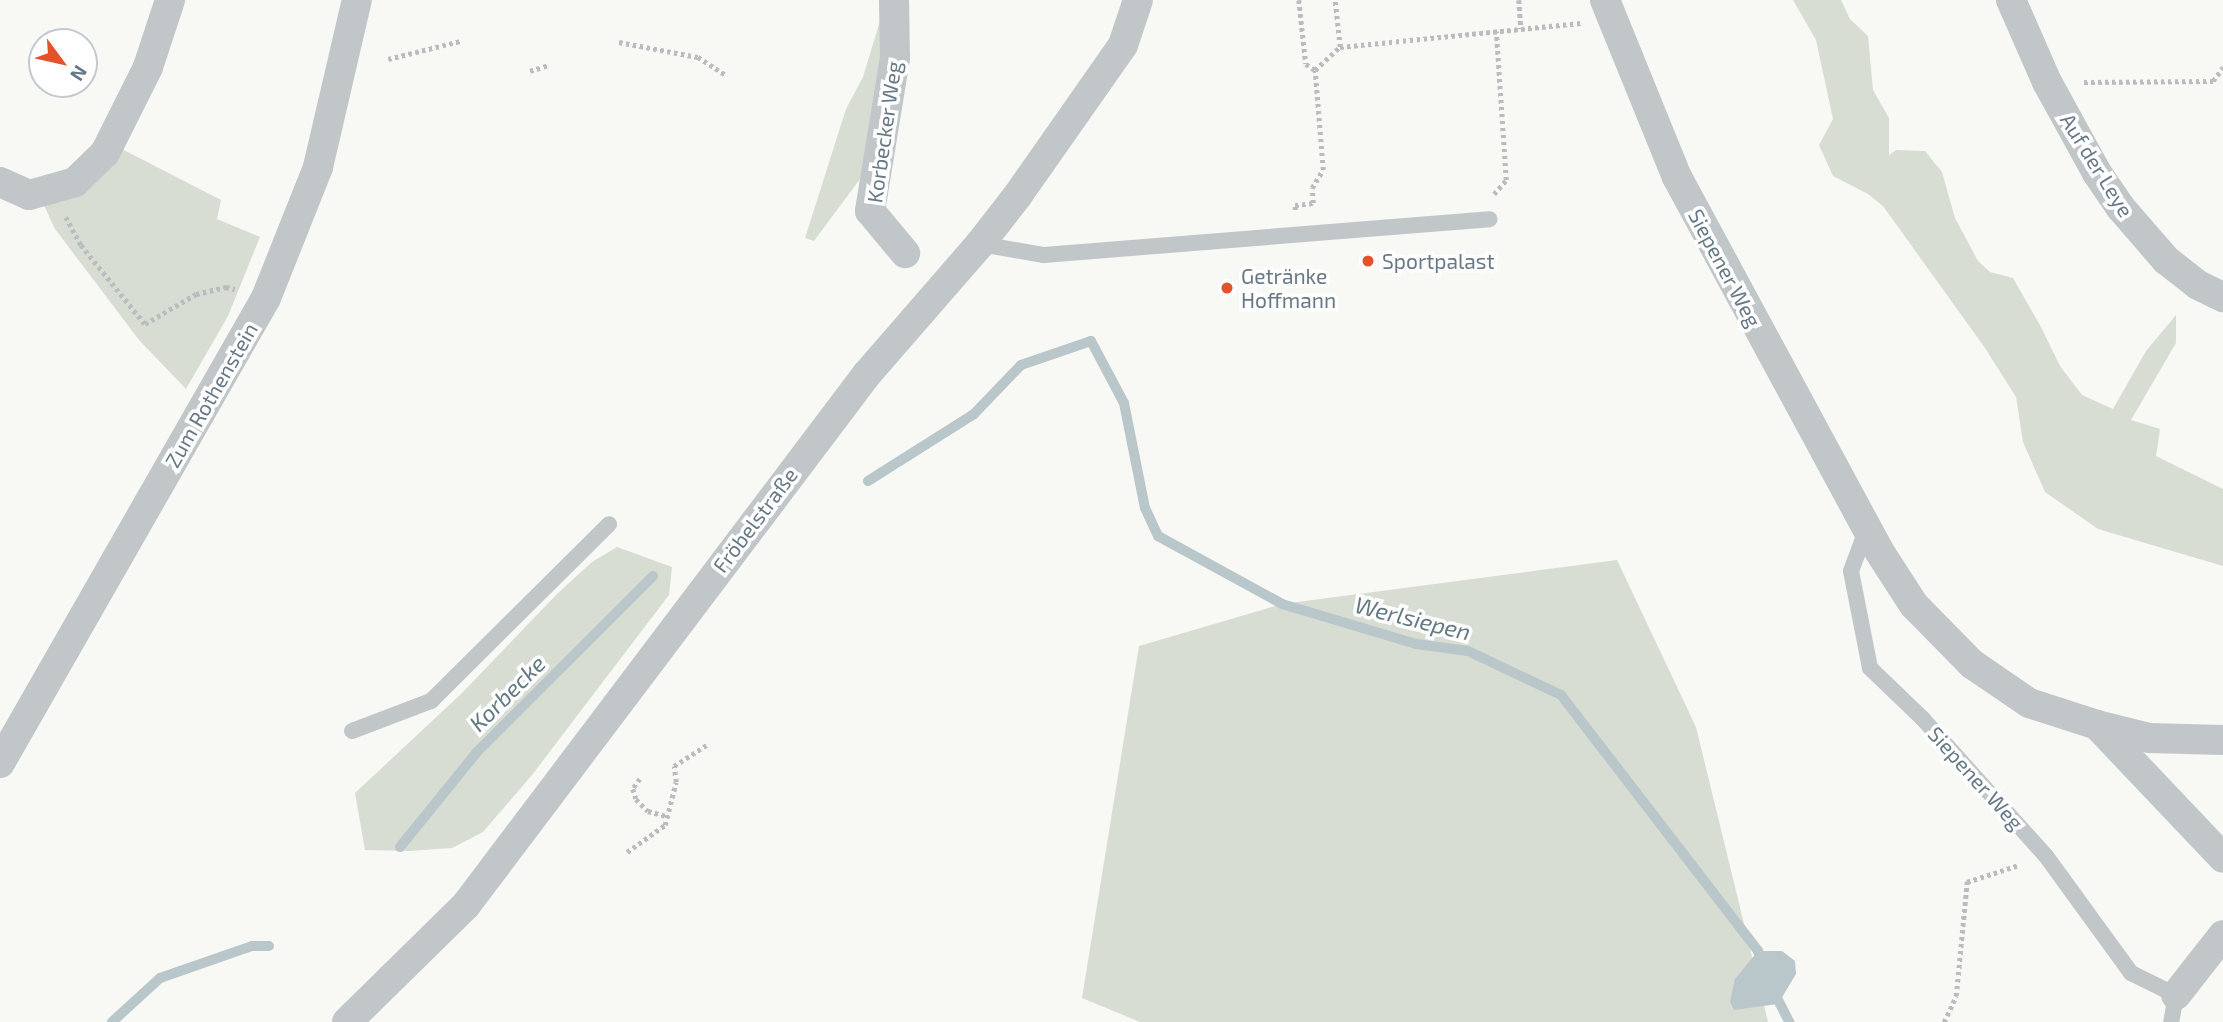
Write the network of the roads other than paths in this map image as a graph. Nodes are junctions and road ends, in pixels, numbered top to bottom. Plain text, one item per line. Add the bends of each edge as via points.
1 (170, 0) edge
2 (357, 0) edge
3 (894, 0) edge
4 (1138, 0) edge
5 (1605, 0) edge
6 (2011, 0) edge
7 (0, 182) edge
8 (1490, 219) road end
9 (980, 244) junction
10 (905, 253) dead end
11 (2223, 297) edge
12 (609, 524) dead end
13 (1867, 527) junction
14 (2097, 725) junction
15 (352, 731) dead end
16 (2223, 740) edge
17 (0, 763) edge
18 (2223, 858) edge
19 (2223, 935) edge
20 (379, 992) junction
21 (2173, 1009) edge
22 (347, 1022) edge
23 (382, 1022) edge

1 - 7 street via 148,67 105,153 75,182 51,189 29,195
2 - 17 street, Zum Rothenstein via 318,167 266,298
3 - 10 street, Korbecker Weg via 895,58 870,211
4 - 9 street, Fröbelstraße via 1124,45
5 - 13 street, Siepener Weg via 1676,177
6 - 11 street, Auf der Leye via 2047,82 2121,208 2166,260 2198,285
8 - 9 lane via 1044,255
9 - 20 street, Fröbelstraße via 867,374 466,905
12 - 15 lane via 431,701
13 - 14 street, Siepener Weg via 1913,605 1972,664 2029,703
13 - 21 lane, Siepener Weg via 1852,570 1870,668 1923,719 2046,856 2131,973
14 - 16 street, Siepener Weg via 2149,738
14 - 18 street, Siepener Weg
19 - 21 street, Siepener Weg
20 - 22 street, Fröbelstraße
20 - 23 street

